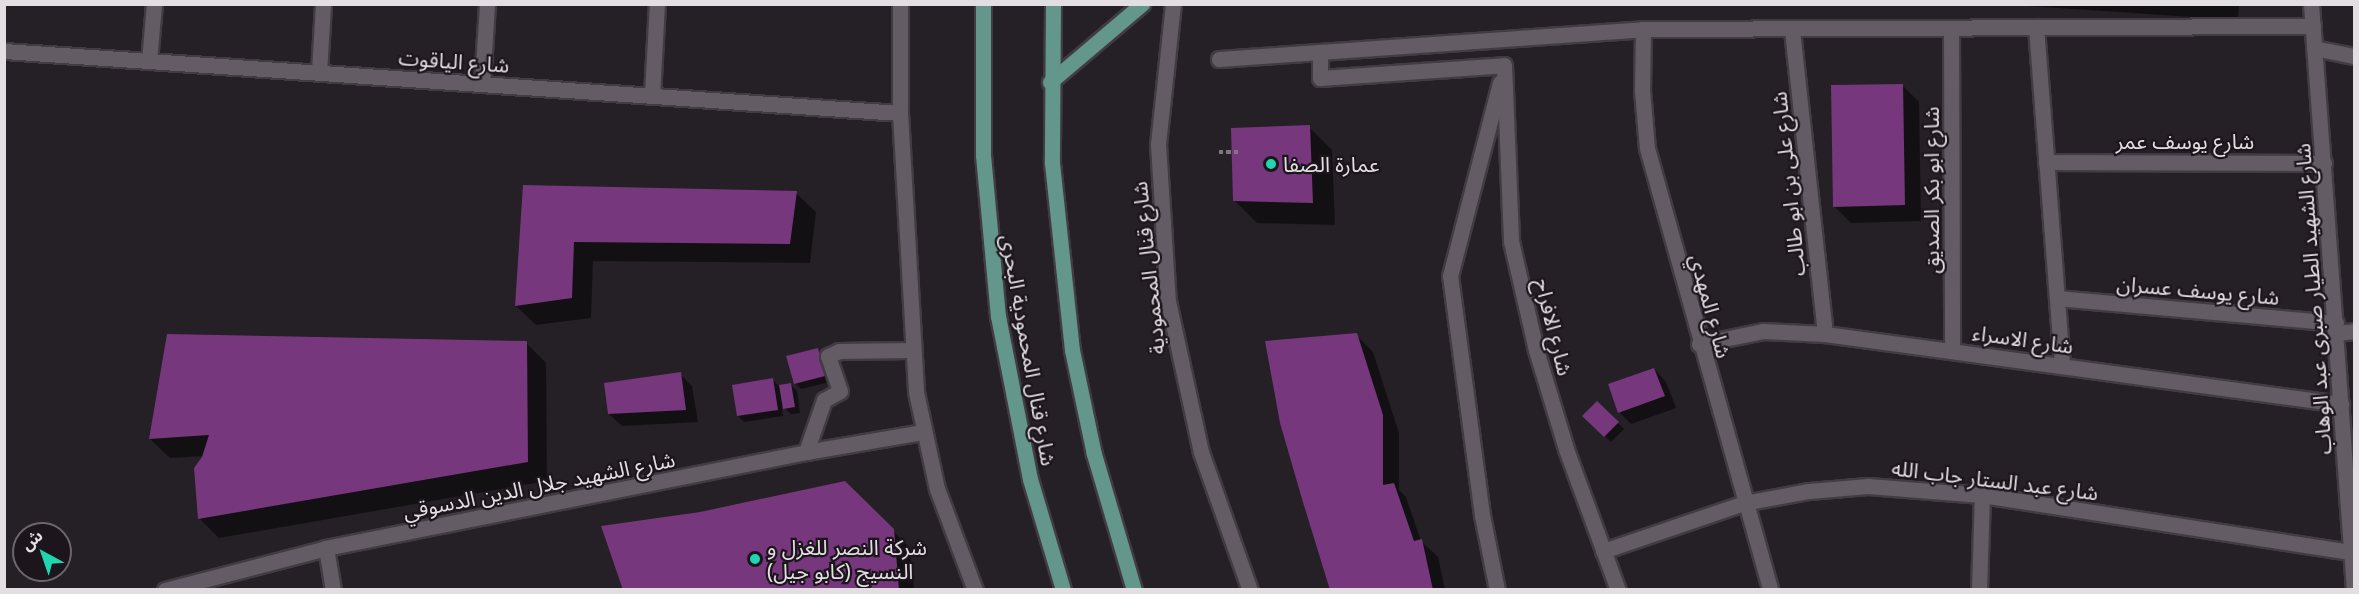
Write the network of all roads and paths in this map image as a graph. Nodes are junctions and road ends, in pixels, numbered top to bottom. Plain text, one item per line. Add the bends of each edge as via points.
1 (154, 4) edge
2 (323, 4) edge
3 (487, 4) edge
4 (657, 4) edge
5 (900, 4) edge
6 (983, 4) edge
7 (1053, 4) edge
8 (1142, 4) edge
9 (1173, 4) edge
10 (2311, 4) edge
11 (2313, 26) junction
12 (2036, 27) junction
13 (1643, 28) junction
14 (1951, 28) junction
15 (1792, 30) junction
16 (2314, 48) junction
17 (4, 51) edge
18 (1320, 53) junction
19 (2355, 56) edge
20 (1219, 59) dead end
21 (150, 61) junction
22 (1504, 65) junction
23 (319, 72) junction
24 (1050, 82) junction
25 (482, 84) junction
26 (652, 95) junction
27 (900, 113) junction
28 (1220, 152) dead end
29 (1241, 152) dead end
30 (2046, 162) junction
31 (2324, 163) junction
32 (2056, 298) junction
33 (2336, 328) junction
34 (2355, 331) edge
35 (1825, 334) junction
36 (1700, 344) junction
37 (911, 350) junction
38 (1952, 351) junction
39 (2062, 366) junction
40 (2341, 404) junction
41 (923, 432) junction
42 (806, 452) junction
43 (2351, 490) edge
44 (1982, 495) junction
45 (1743, 503) junction
46 (326, 548) junction
47 (1603, 551) junction
48 (2352, 552) junction
49 (165, 590) edge
50 (333, 590) edge
51 (975, 590) edge
52 (1063, 590) edge
53 (1134, 590) edge
54 (1250, 590) edge
55 (1497, 590) edge
56 (1617, 590) edge
57 (1770, 590) edge
58 (1979, 590) edge
59 (2354, 590) edge

1 - 21 street
2 - 23 street
3 - 25 street
4 - 26 street
5 - 27 street
6 - 52 main road, شارع قنال المحمودية البحرى via 983,154 998,316 1030,479
7 - 24 main road, شارع قنال المحمودية البحرى
8 - 24 main road
9 - 54 street, شارع قنال المحمودية via 1158,144 1168,301 1201,452
10 - 11 street, شارع الشهيد الطيار صبرى عبد الوهاب
11 - 12 street
11 - 16 street, شارع الشهيد الطيار صبرى عبد الوهاب
12 - 14 street
12 - 30 street
13 - 15 street
13 - 18 street
13 - 36 street, شارع المهدي via 1641,90 1647,148
14 - 15 street
14 - 38 street, شارع ابو بكر الصديق
15 - 35 street, شارع على بن ابو طالب
16 - 19 street
16 - 31 street, شارع الشهيد الطيار صبرى عبد الوهاب
17 - 21 street, شارع الياقوت
18 - 20 street
18 - 22 street via 1320,78
21 - 23 street, شارع الياقوت
22 - 47 street, شارع الافراح via 1511,241 1536,350
22 - 55 street via 1450,276 1482,515
23 - 25 street, شارع الياقوت
24 - 53 main road, شارع قنال المحمودية البحرى via 1058,243 1072,350 1094,454
25 - 26 street, شارع الياقوت
26 - 27 street, شارع الياقوت
27 - 37 street
28 - 29 path
30 - 31 street, شارع يوسف عمر
30 - 32 street
31 - 33 street, شارع الشهيد الطيار صبرى عبد الوهاب
32 - 33 street, شارع يوسف عسران
32 - 39 street
33 - 34 street, شارع يوسف عسران
33 - 40 street, شارع الشهيد الطيار صبرى عبد الوهاب
35 - 36 street, شارع الاسراء via 1763,331
35 - 38 street, شارع الاسراء
36 - 45 street, شارع المهدي
37 - 41 street
37 - 42 street via 839,351 828,356 840,391 824,400
38 - 39 street, شارع الاسراء
39 - 40 street, شارع الاسراء
40 - 43 street, شارع الشهيد الطيار صبرى عبد الوهاب
41 - 42 street, شارع الشهيد جلال الدين الدسوقي
41 - 51 street via 937,489
42 - 46 street, شارع الشهيد جلال الدين الدسوقي
43 - 48 street, شارع الشهيد الطيار صبرى عبد الوهاب
44 - 45 street, شارع عبد الستار جاب الله via 1868,486
44 - 48 street, شارع عبد الستار جاب الله
44 - 58 street
45 - 47 street, شارع عبد الستار جاب الله
45 - 57 street, شارع المهدي
46 - 49 street, شارع الشهيد جلال الدين الدسوقي
46 - 50 street
47 - 56 street, شارع الافراح
48 - 59 street, شارع الشهيد الطيار صبرى عبد الوهاب

